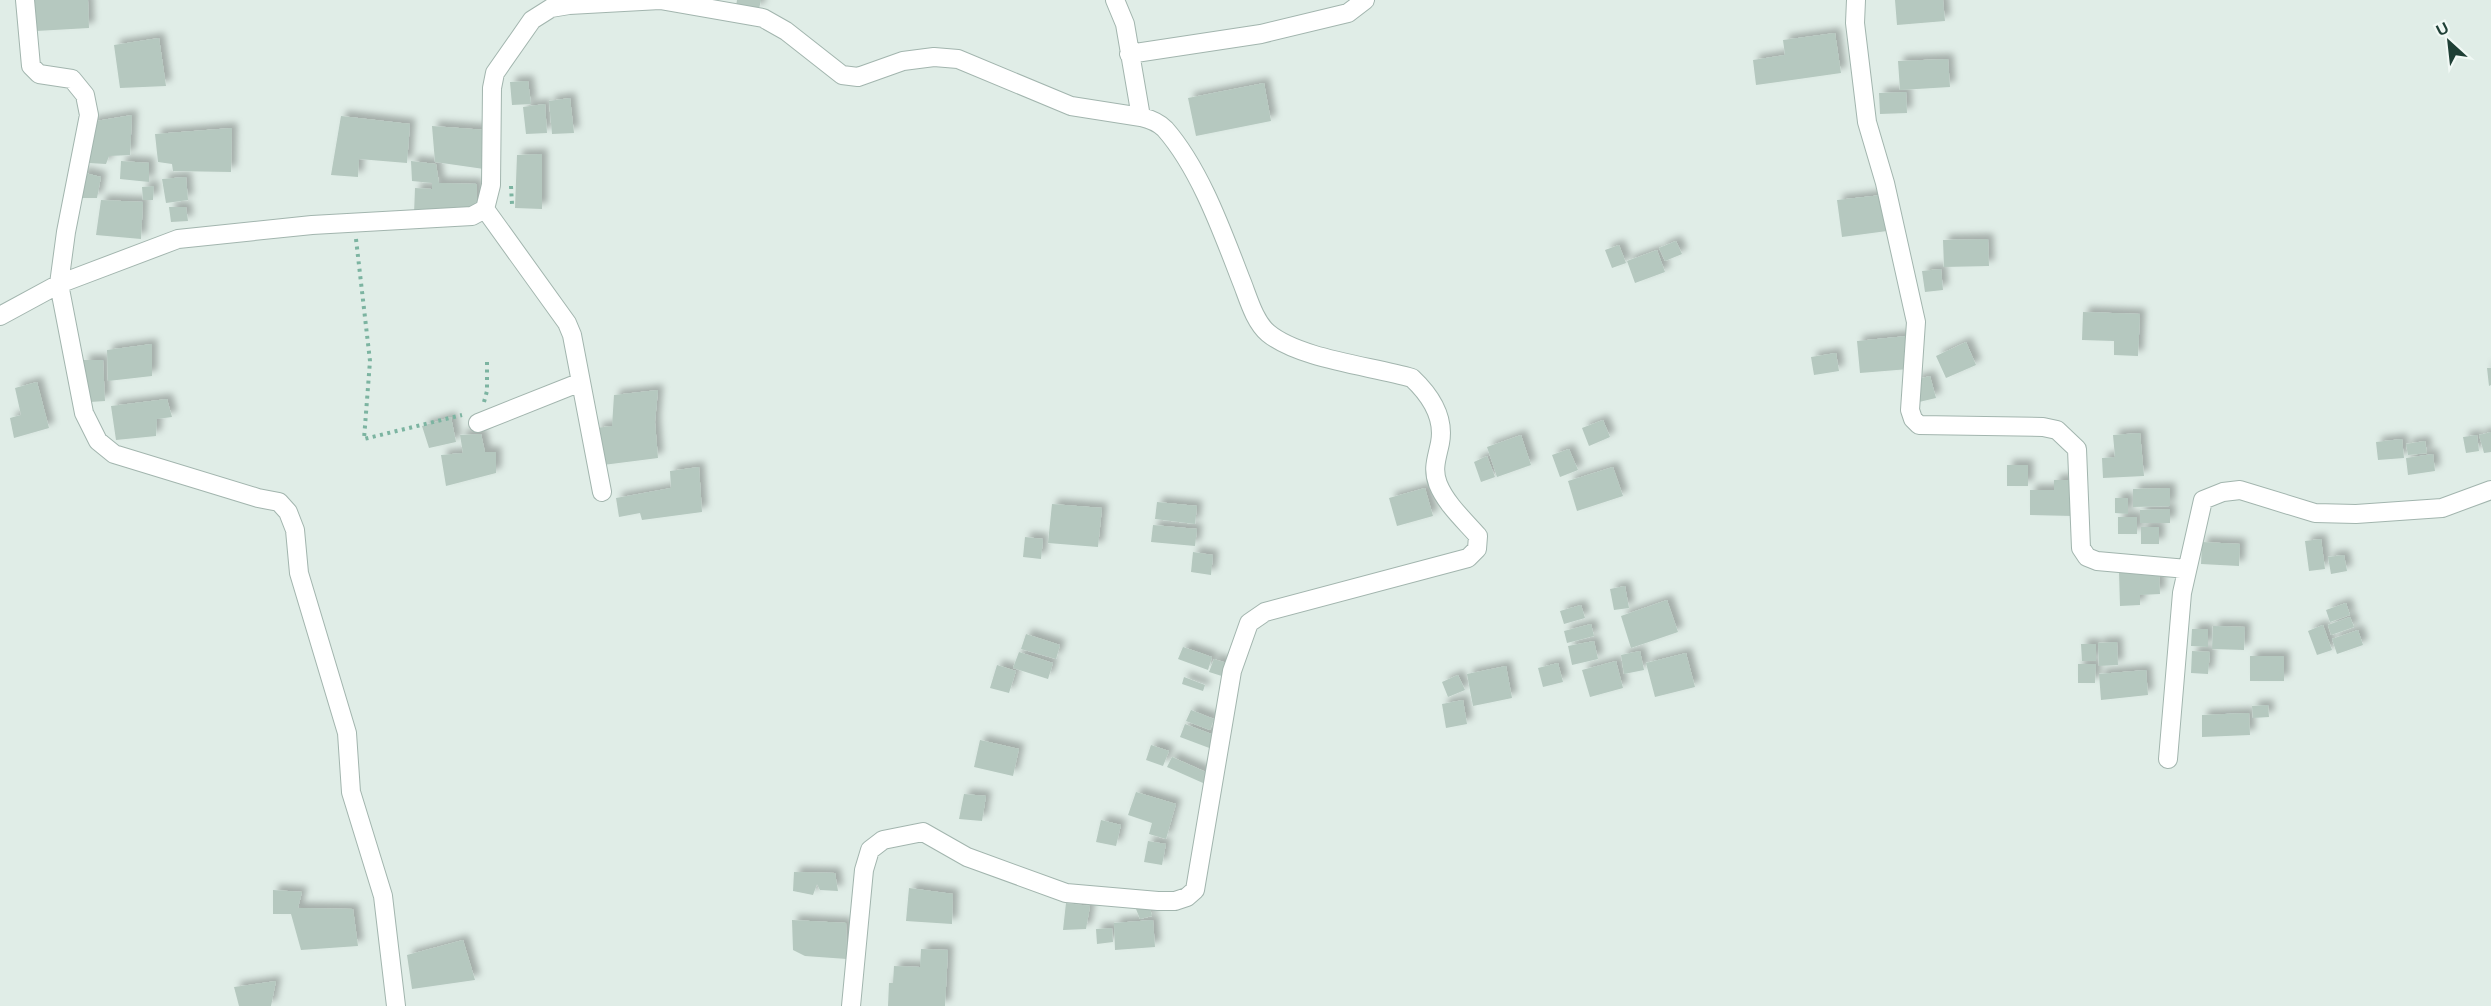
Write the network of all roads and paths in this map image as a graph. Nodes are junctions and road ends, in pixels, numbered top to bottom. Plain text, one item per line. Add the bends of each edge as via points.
1 (26, 0) edge
2 (1115, 0) edge
3 (1365, 0) edge
4 (1856, 0) edge
5 (1129, 54) junction
6 (1140, 117) junction
7 (511, 181) dead end
8 (512, 204) dead end
9 (484, 209) junction
10 (354, 223) junction
11 (59, 284) junction
12 (0, 316) edge
13 (487, 358) dead end
14 (581, 382) junction
15 (478, 423) junction
16 (2491, 490) edge
17 (602, 492) dead end
18 (2187, 569) junction
19 (2168, 759) dead end
20 (396, 1006) edge
21 (851, 1006) edge

1 - 11 street via 31,66 39,74 72,80 85,95 89,115
2 - 5 street via 1125,24
3 - 5 street via 1348,13 1261,34
4 - 18 street via 1855,23 1867,122 1916,322 1910,388 1913,419 1919,425 2013,425 2057,430 2077,448 2081,548 2087,556 2097,561
5 - 6 street
6 - 9 street via 1071,106 958,59 903,61 858,77 842,75 786,31 752,14 660,0 569,5 551,8 532,20 495,73 491,185
6 - 21 street via 1164,128 1196,176 1251,306 1266,331 1286,346 1412,378 1425,391 1438,414 1440,442 1434,461 1438,484 1478,536 1477,549 1468,558 1265,612 1249,623 1232,671 1195,890 1187,897 1158,901 1066,893 982,864 923,832 883,840 870,850 864,870
7 - 8 path
9 - 10 street via 457,219
9 - 14 street via 567,323
10 - 11 street via 178,239
10 - 15 path via 370,361 364,439 465,414
11 - 12 street
11 - 20 street via 84,413 98,441 114,454 130,460 279,502 288,513 295,530 299,573 347,733 351,792 383,896
13 - 15 path via 487,391
14 - 15 street
14 - 17 street
16 - 18 street via 2442,508 2356,514 2315,513 2240,490 2223,492 2203,500
18 - 19 street

